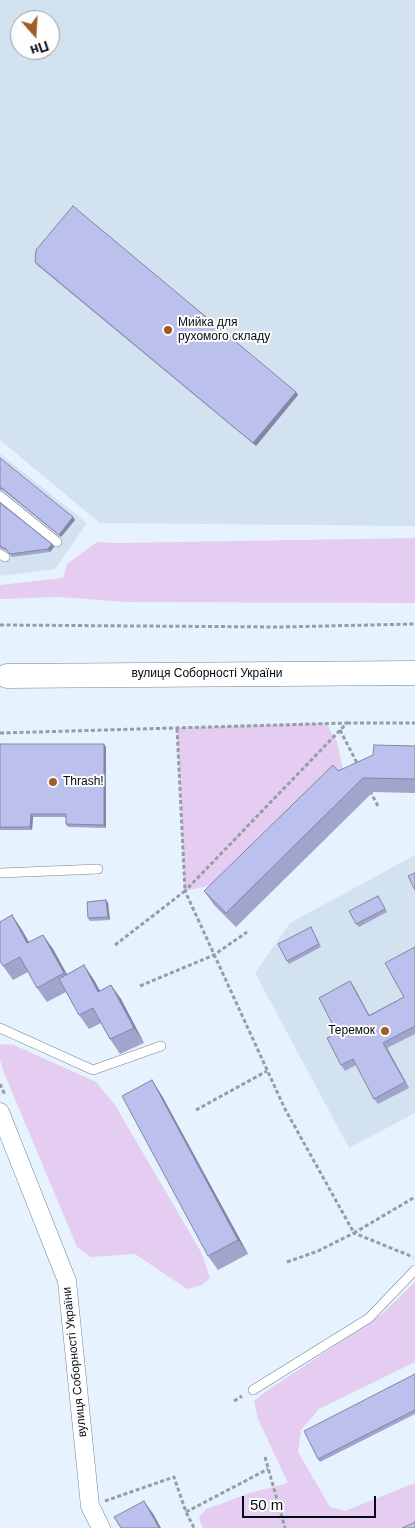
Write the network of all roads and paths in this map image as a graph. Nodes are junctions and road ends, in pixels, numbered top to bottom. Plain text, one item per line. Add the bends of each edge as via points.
1 (0, 496) edge
2 (57, 542) dead end
3 (415, 624) edge
4 (0, 626) edge
5 (415, 673) edge
6 (4, 677) edge
7 (347, 722) junction
8 (415, 723) edge
9 (177, 728) junction
10 (340, 730) junction
11 (0, 733) edge
12 (360, 770) edge
13 (367, 784) edge
14 (379, 808) dead end
15 (98, 870) dead end
16 (0, 872) edge
17 (185, 891) junction
18 (247, 932) dead end
19 (115, 945) dead end
20 (214, 955) junction
21 (140, 986) dead end
22 (0, 1028) edge
23 (161, 1046) dead end
24 (268, 1071) junction
25 (196, 1110) dead end
26 (0, 1112) edge
27 (415, 1197) edge
28 (354, 1233) junction
29 (415, 1258) edge
30 (287, 1262) dead end
31 (415, 1270) edge
32 (253, 1390) dead end
33 (265, 1457) dead end
34 (268, 1469) junction
35 (90, 1506) junction
36 (186, 1512) junction
37 (101, 1528) edge
38 (194, 1528) edge
39 (285, 1528) edge

1 - 2 lane
3 - 4 path
5 - 6 street, вулиця Соборності України
7 - 8 path
7 - 9 path
7 - 10 path
9 - 11 path
9 - 17 path
10 - 12 path
10 - 17 path
13 - 14 path
15 - 16 lane
17 - 19 path
17 - 20 path
18 - 20 path
20 - 21 path
20 - 24 path
22 - 23 lane via 92,1070
24 - 25 path
24 - 28 path via 285,1109
26 - 35 street, вулиця Соборності України via 67,1281
27 - 28 path
28 - 29 path
28 - 30 path
31 - 32 lane via 369,1318
33 - 34 path
34 - 36 path
34 - 39 path
35 - 36 path via 174,1477
35 - 37 street
36 - 38 path

